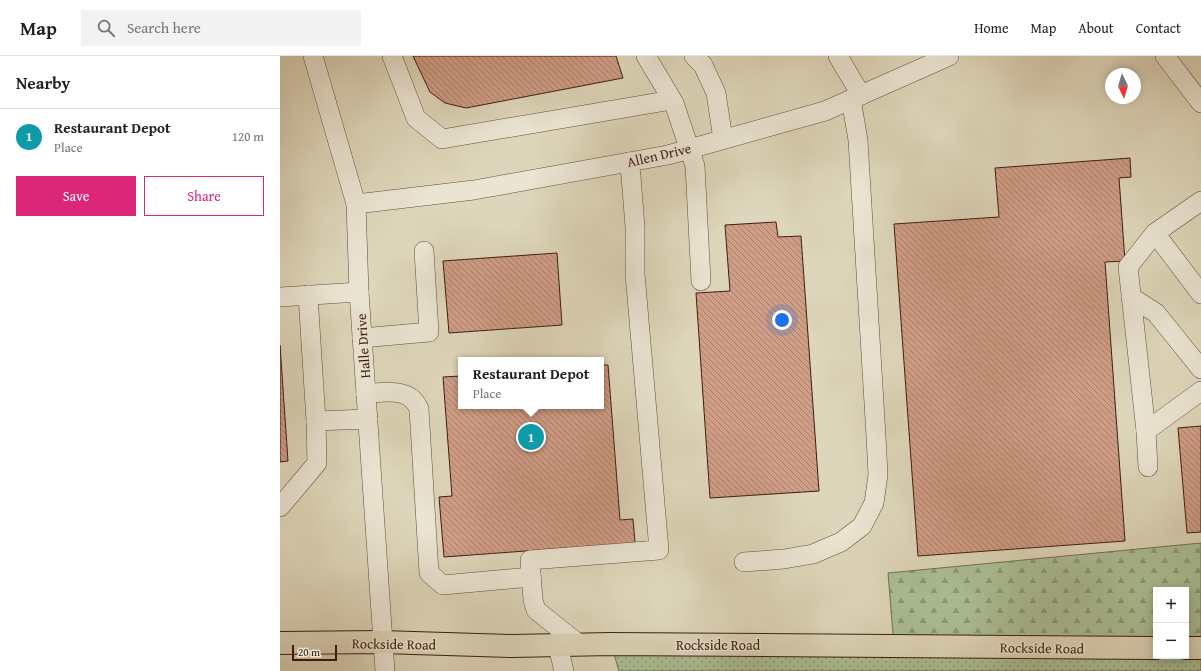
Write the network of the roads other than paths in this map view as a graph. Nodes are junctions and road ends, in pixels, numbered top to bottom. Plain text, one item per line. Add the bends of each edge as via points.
1 (313, 56) edge
2 (392, 56) edge
3 (646, 56) edge
4 (694, 56) edge
5 (838, 56) edge
6 (949, 56) edge
7 (1165, 56) edge
8 (856, 97) junction
9 (672, 100) junction
10 (1201, 103) edge
11 (723, 139) junction
12 (689, 148) junction
13 (629, 162) junction
14 (356, 204) junction
15 (1199, 207) edge
16 (1155, 234) junction
17 (424, 251) dead end
18 (701, 281) dead end
19 (359, 292) junction
20 (1201, 294) edge
21 (308, 295) junction
22 (280, 297) edge
23 (1131, 297) junction
24 (362, 338) junction
25 (1201, 369) edge
26 (1201, 391) edge
27 (366, 394) junction
28 (368, 418) junction
29 (316, 421) junction
30 (1146, 431) junction
31 (1148, 467) dead end
32 (280, 507) edge
33 (744, 562) dead end
34 (531, 577) junction
35 (382, 642) junction
36 (280, 643) edge
37 (580, 645) junction
38 (558, 646) junction
39 (1153, 648) edge
40 (1189, 648) edge
41 (1201, 648) edge
42 (385, 671) edge
43 (564, 671) edge

1 - 14 street, Halle Drive
2 - 9 street via 416,118 442,139
3 - 9 street
4 - 11 street via 703,65 716,93
5 - 8 street
6 - 8 street, Allen Drive
7 - 10 street
8 - 11 street, Allen Drive via 825,111
8 - 33 street via 876,428 878,475 874,503 862,526 841,542 813,554
9 - 12 street
11 - 12 street, Allen Drive
12 - 13 street, Allen Drive via 668,155
12 - 18 street via 695,166
13 - 14 street, Allen Drive via 474,190
13 - 34 street via 635,274 659,550 530,560
14 - 19 street, Halle Drive
15 - 16 street
16 - 20 street
16 - 23 street via 1128,267
17 - 24 street via 429,332
19 - 21 street
19 - 24 street, Halle Drive
21 - 22 street
21 - 29 street
23 - 25 street via 1156,313
23 - 30 street
24 - 27 street, Halle Drive
26 - 30 street
27 - 28 street, Halle Drive
27 - 34 street via 401,394 414,400 419,409 429,573 443,585
28 - 29 street
28 - 35 street, Halle Drive
29 - 32 street via 317,463
30 - 31 street
34 - 37 street via 536,610
35 - 36 main road, Rockside Road
35 - 38 main road, Rockside Road
35 - 42 street, Halle Drive
37 - 38 main road, Rockside Road
37 - 39 main road, Rockside Road
38 - 43 street
40 - 41 main road

